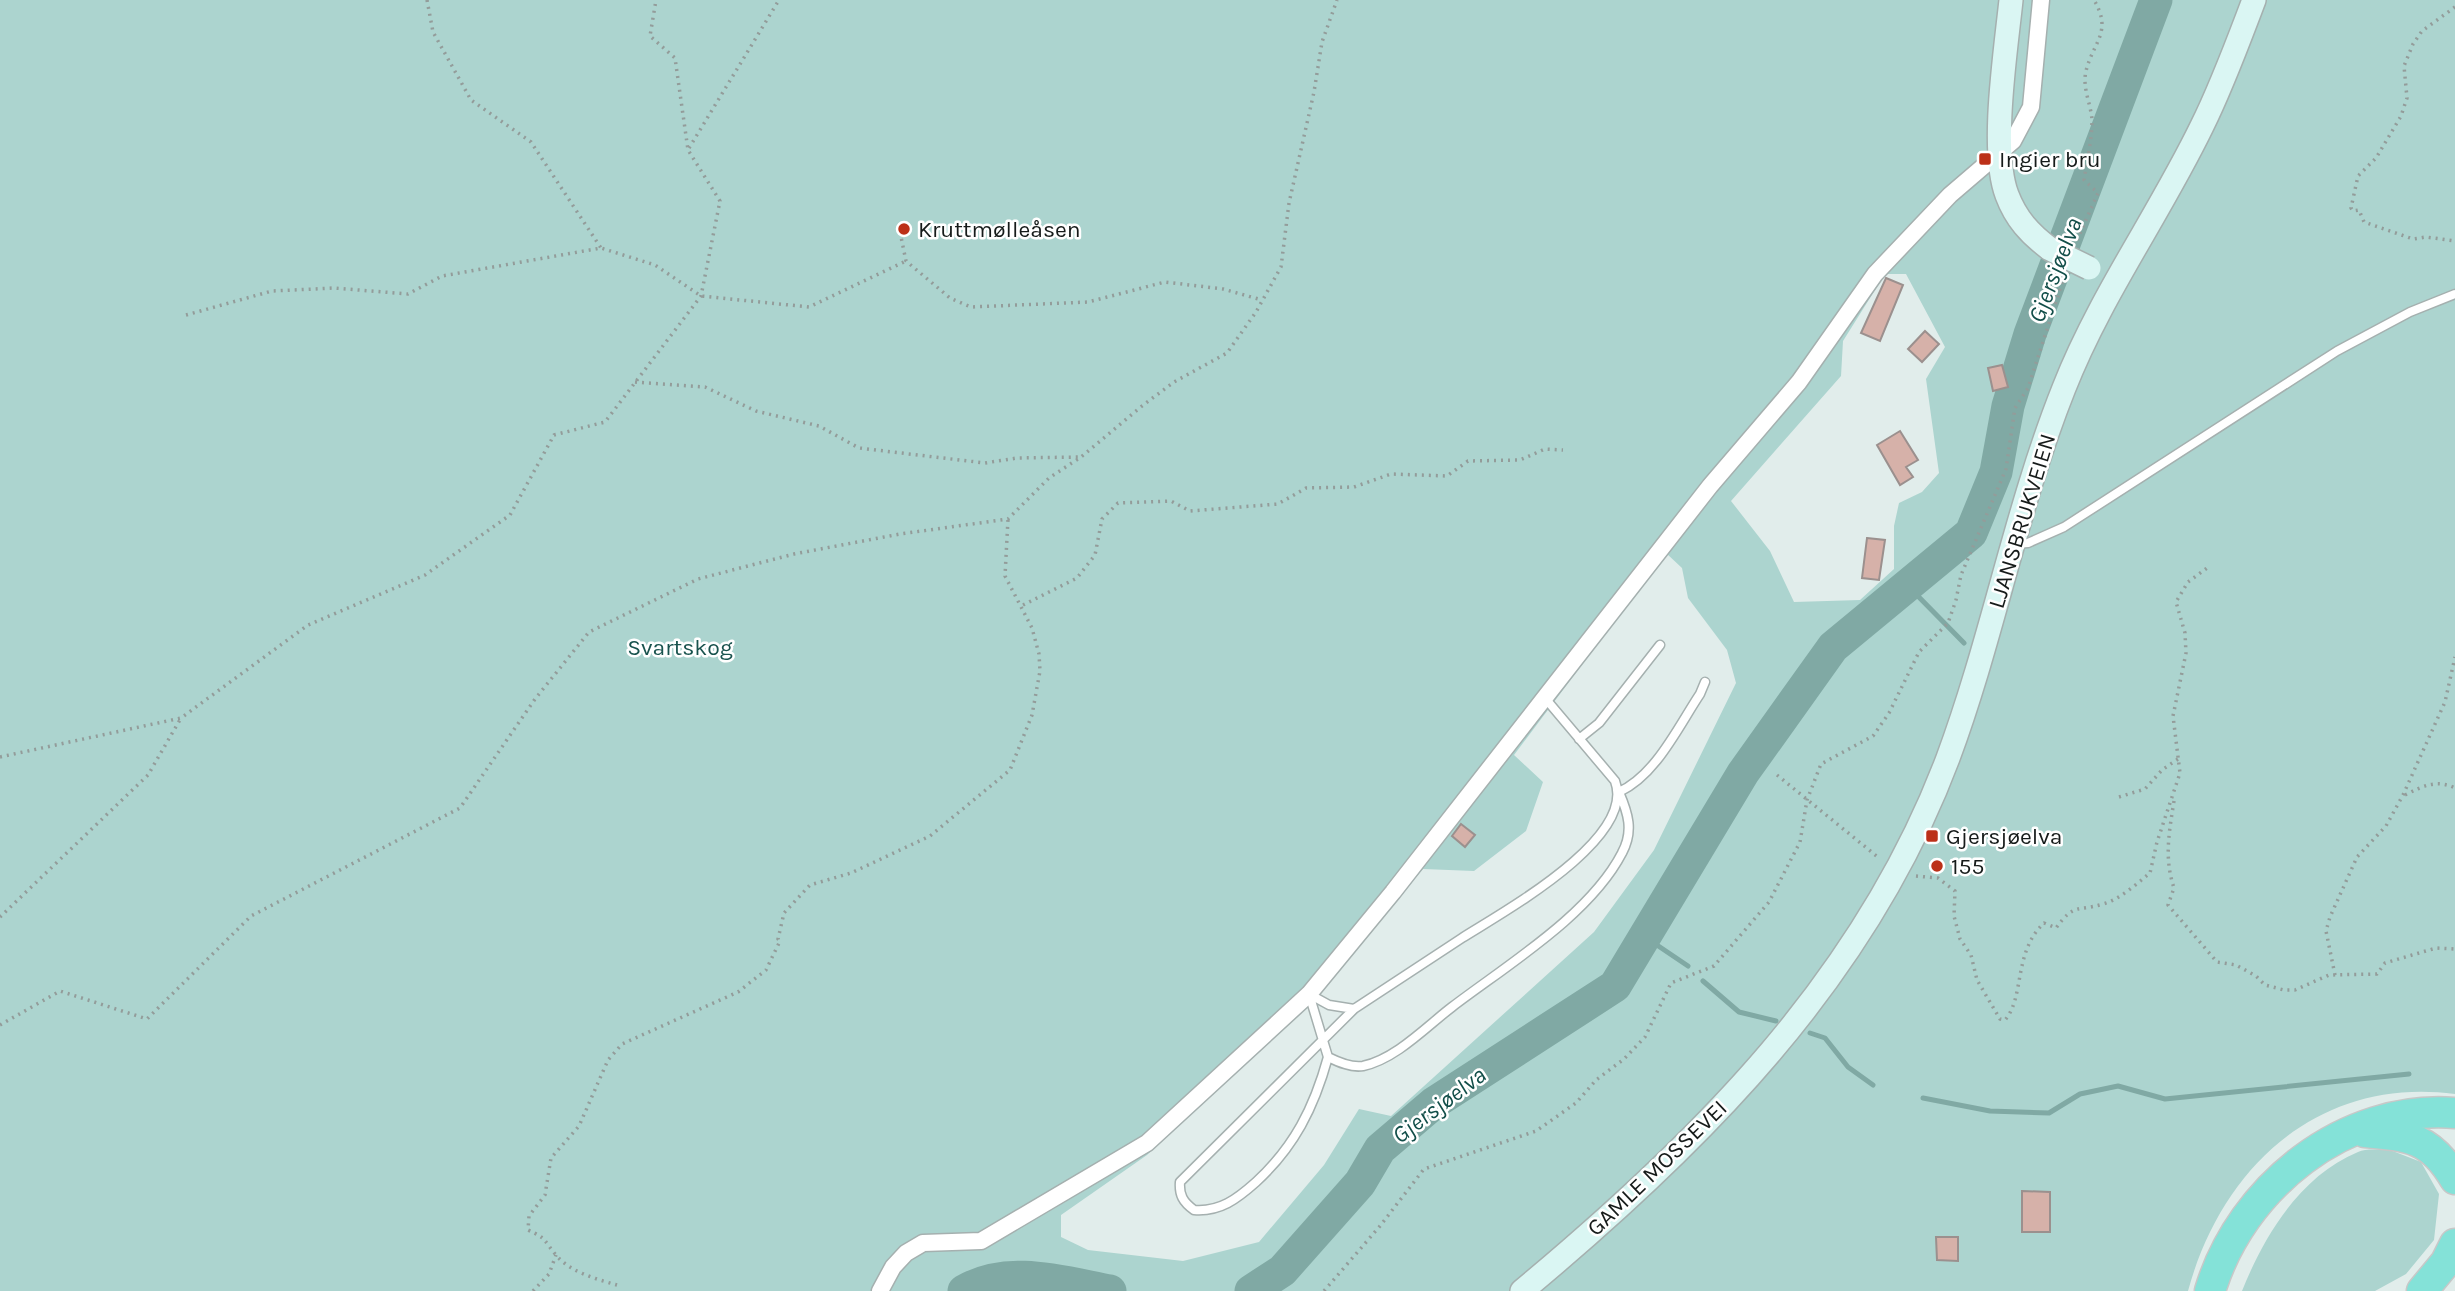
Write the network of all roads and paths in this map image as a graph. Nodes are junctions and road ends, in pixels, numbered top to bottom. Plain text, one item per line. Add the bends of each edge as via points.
1 (428, 0) edge
2 (656, 0) edge
3 (779, 0) edge
4 (1337, 0) edge
5 (2011, 0) edge
6 (2041, 0) edge
7 (2094, 0) edge
8 (2254, 0) edge
9 (2455, 7) edge
10 (688, 150) junction
11 (2000, 154) junction
12 (2098, 192) dead end
13 (900, 232) dead end
14 (2455, 241) edge
15 (601, 248) junction
16 (906, 261) junction
17 (2116, 281) junction
18 (2455, 294) edge
19 (701, 296) junction
20 (1262, 300) junction
21 (186, 315) dead end
22 (2037, 363) dead end
23 (634, 382) junction
24 (1563, 450) dead end
25 (1081, 457) junction
26 (1008, 519) junction
27 (2015, 544) junction
28 (2207, 568) dead end
29 (1023, 605) junction
30 (1660, 645) dead end
31 (2455, 657) edge
32 (1705, 682) dead end
33 (1545, 698) junction
34 (181, 718) junction
35 (1579, 739) junction
36 (0, 757) edge
37 (2178, 759) junction
38 (1777, 775) dead end
39 (2455, 788) edge
40 (1619, 792) junction
41 (2176, 792) junction
42 (2403, 795) junction
43 (2119, 797) dead end
44 (1807, 800) junction
45 (1896, 872) junction
46 (0, 917) edge
47 (2455, 949) edge
48 (2335, 975) junction
49 (1309, 993) junction
50 (1354, 1009) junction
51 (0, 1025) edge
52 (1784, 1037) joint
53 (1322, 1040) junction
54 (1328, 1057) junction
55 (2455, 1113) edge
56 (2354, 1131) junction
57 (2455, 1179) edge
58 (2455, 1244) edge
59 (556, 1255) junction
60 (617, 1285) dead end
61 (533, 1291) edge
62 (880, 1291) edge
63 (1324, 1291) edge
64 (1521, 1291) edge
65 (2210, 1291) edge
66 (2422, 1291) edge

1 - 15 path via 433,32 471,100 531,142
2 - 10 path via 649,36 675,58
3 - 10 path
4 - 20 path via 1322,41 1289,203 1281,267
5 - 11 main road
6 - 11 street via 2031,107 2025,123
7 - 12 path via 2103,15 2101,41 2086,72 2092,118 2085,181
8 - 17 main road, LJANSBRUKVEIEN via 2202,126
9 - 14 path via 2422,31 2413,44 2404,66 2407,98 2401,116 2376,158 2358,176 2351,208 2360,210 2364,222 2413,239
10 - 19 path via 720,201
11 - 17 main road, bridge via 2006,192 2024,226 2050,249
11 - 33 street via 1950,195 1875,274 1799,382 1710,486
13 - 16 path
15 - 19 path via 655,265
15 - 21 path via 442,276 408,294 334,288 272,291
16 - 19 path via 809,307
16 - 20 path via 950,298 971,307 1088,302 1165,282 1223,289
17 - 27 main road, LJANSBRUKVEIEN via 2062,392
18 - 27 lane via 2337,351 2064,527
19 - 23 path
20 - 25 path via 1227,353 1174,382
22 - 44 path via 2015,408 2006,469 1961,575 1945,627 1919,652 1873,736 1821,764
23 - 25 path via 705,387 756,411 819,426 859,448 985,463
23 - 34 path via 605,422 554,435 510,515 425,575 308,625
24 - 29 path via 1545,449 1520,460 1468,461 1447,476 1391,474 1354,486 1306,488 1278,504 1190,511 1171,501 1118,503 1102,519 1095,555 1077,578
25 - 26 path via 1049,478
26 - 29 path via 1005,576
26 - 51 path via 794,554 698,579 589,632 535,699 460,808 251,916 147,1020 60,991
27 - 45 main road, LJANSBRUKVEIEN via 1948,758
28 - 37 path via 2188,582 2176,601 2186,653 2172,716
29 - 59 path via 1040,671 1032,715 1010,770 930,836 872,865 810,884 784,913 780,941 766,970 738,992 622,1044 601,1073 579,1126 551,1158 545,1195 529,1216 527,1230 549,1241
30 - 35 lane via 1599,723
31 - 42 path via 2445,702
32 - 40 lane via 1654,762 1638,782
33 - 35 lane
33 - 49 street
34 - 36 path
34 - 46 path via 148,775
35 - 40 lane
37 - 41 path
37 - 43 path via 2146,789
38 - 44 path
39 - 42 path via 2430,783
40 - 50 lane via 1601,832 1556,876
40 - 54 lane via 1629,815 1623,852 1590,895 1555,928 1378,1060 1362,1066
41 - 45 path via 2150,873 2102,905 2068,912 2056,929 2044,923 2030,937 2012,1009 2003,1021 1977,980 1971,955 1960,939 1954,916 1955,891 1938,878
41 - 48 path via 2167,846 2174,888 2168,905 2171,912 2217,962 2236,965 2265,985 2295,990
42 - 48 path via 2386,826 2357,857 2330,917 2326,931
44 - 45 path
44 - 63 path via 1800,842 1769,902 1714,966 1671,983 1645,1037 1624,1059 1576,1103 1536,1131 1424,1169
45 - 52 main road, LJANSBRUKVEIEN via 1842,962
47 - 48 path via 2437,948 2385,963 2377,974
49 - 50 lane via 1329,1005
49 - 53 lane
49 - 62 street via 1147,1143 981,1241 923,1243 906,1252
50 - 53 lane
52 - 64 main road, GAMLE MOSSEVEI via 1687,1144
53 - 54 lane
53 - 54 lane via 1180,1182 1185,1204 1194,1210 1222,1208 1282,1158 1302,1127
55 - 56 highway via 2416,1112 2384,1118
56 - 57 highway via 2408,1136 2429,1146
56 - 65 highway via 2311,1153 2273,1185 2238,1230
58 - 66 highway
59 - 60 path via 588,1277
59 - 61 path via 549,1274

